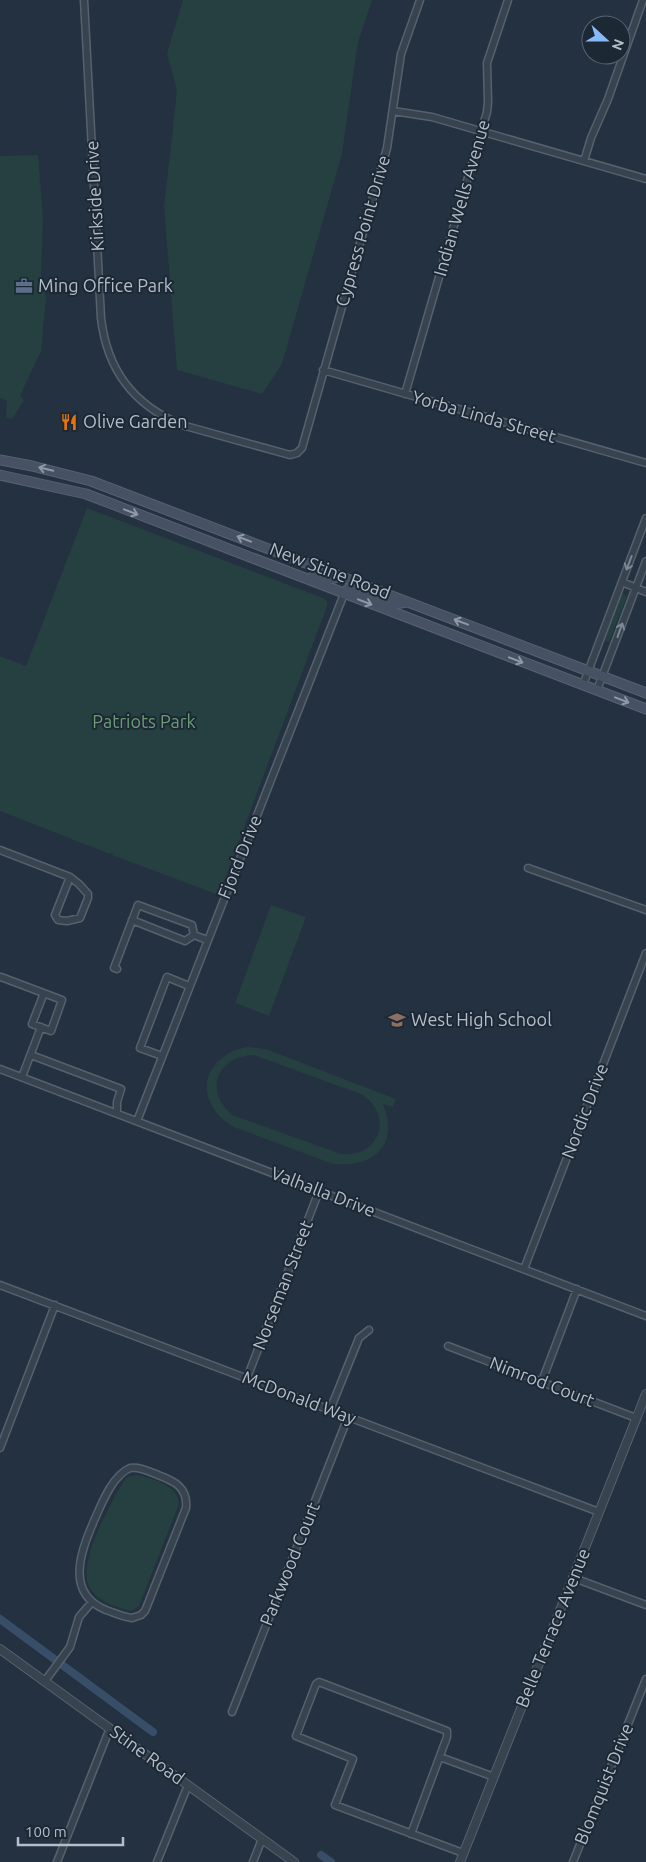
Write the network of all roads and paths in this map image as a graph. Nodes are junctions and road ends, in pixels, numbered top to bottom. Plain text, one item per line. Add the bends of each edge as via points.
1 (84, 0) edge
2 (420, 0) edge
3 (508, 0) edge
4 (643, 0) edge
5 (393, 111) junction
6 (481, 131) junction
7 (584, 161) junction
8 (646, 179) edge
9 (323, 370) junction
10 (405, 394) junction
11 (290, 455) joint
12 (0, 460) edge
13 (646, 463) edge
14 (0, 475) edge
15 (646, 518) edge
16 (646, 561) edge
17 (296, 575) junction
18 (340, 576) junction
19 (622, 582) junction
20 (636, 588) junction
21 (646, 592) edge
22 (344, 594) junction
23 (407, 602) junction
24 (588, 671) junction
25 (604, 676) junction
26 (583, 685) junction
27 (597, 690) junction
28 (646, 693) edge
29 (646, 709) edge
30 (0, 850) edge
31 (528, 868) dead end
32 (70, 877) junction
33 (646, 910) edge
34 (132, 920) junction
35 (194, 935) junction
36 (207, 940) junction
37 (646, 953) edge
38 (117, 969) dead end
39 (1, 977) edge
40 (190, 986) junction
41 (44, 993) junction
42 (41, 1027) junction
43 (31, 1055) junction
44 (162, 1056) junction
45 (0, 1069) edge
46 (22, 1077) junction
47 (117, 1113) junction
48 (137, 1121) junction
49 (319, 1191) junction
50 (524, 1269) junction
51 (0, 1285) edge
52 (577, 1289) junction
53 (55, 1305) junction
54 (646, 1316) edge
55 (369, 1330) dead end
56 (448, 1346) dead end
57 (248, 1378) junction
58 (542, 1381) junction
59 (646, 1394) edge
60 (330, 1410) junction
61 (348, 1417) junction
62 (636, 1418) junction
63 (0, 1448) edge
64 (599, 1512) junction
65 (574, 1578) junction
66 (92, 1602) junction
67 (646, 1605) edge
68 (0, 1649) edge
69 (646, 1679) edge
70 (45, 1681) junction
71 (232, 1712) dead end
72 (110, 1728) junction
73 (440, 1757) junction
74 (494, 1777) junction
75 (188, 1785) junction
76 (411, 1834) junction
77 (262, 1839) junction
78 (462, 1860) edge
79 (57, 1862) edge
80 (157, 1862) edge
81 (253, 1862) edge
82 (294, 1862) edge
83 (573, 1862) edge

1 - 11 street, Kirkside Drive via 101,318 110,358 135,395 168,420
2 - 5 street, Cypress Point Drive via 401,54
3 - 6 street, Indian Wells Avenue via 486,63 488,102
4 - 7 street
5 - 6 street via 432,117
5 - 9 street, Cypress Point Drive via 387,148
6 - 7 street
6 - 10 street, Indian Wells Avenue
7 - 8 street
9 - 10 street, Yorba Linda Street
9 - 11 street, Cypress Point Drive via 302,448
10 - 13 street, Yorba Linda Street
18 -> 12 main road, New Stine Road via 91,481
14 -> 17 main road, New Stine Road via 86,494
15 -> 19 street
16 - 20 street
17 - 18 main road via 307,573 330,580
17 - 22 main road, New Stine Road
18 - 23 main road, New Stine Road
19 - 20 street
19 - 24 street
20 - 21 street
25 -> 20 street
22 - 23 main road via 353,588 395,604
22 -> 26 main road, New Stine Road
22 - 36 street, Fjord Drive
24 -> 23 main road, New Stine Road
24 - 25 main road, New Stine Road
24 - 26 street
25 - 27 street
25 - 28 main road, New Stine Road
26 - 27 main road, New Stine Road
27 -> 29 main road, New Stine Road
30 - 32 street
31 - 33 street
32 - 32 street via 55,915 58,920 80,918 88,898 86,890
34 - 35 street via 186,941
34 - 35 street via 138,904 192,925
34 - 38 street via 114,968
35 - 36 street
36 - 40 street, Fjord Drive
37 - 50 street, Nordic Drive
39 - 41 street
40 - 44 street, Fjord Drive
40 - 44 street via 167,978 140,1048
41 - 42 street via 32,1024
41 - 42 street via 62,1000 51,1031
42 - 43 street
43 - 46 street
43 - 47 street via 121,1090
44 - 48 street, Fjord Drive
45 - 46 street, Valhalla Drive
46 - 47 street, Valhalla Drive
47 - 48 street, Valhalla Drive
48 - 49 street, Valhalla Drive
49 - 50 street, Valhalla Drive
49 - 57 street, Norseman Street
50 - 52 street, Valhalla Drive
51 - 53 street, McDonald Way
52 - 54 street, Valhalla Drive
52 - 58 street
53 - 57 street, McDonald Way
53 - 63 street
55 - 60 street via 359,1338
56 - 58 street, Nimrod Court
57 - 60 street, McDonald Way
58 - 62 street, Nimrod Court
59 - 62 street, Belle Terrace Avenue
60 - 61 street, McDonald Way
61 - 64 street, McDonald Way
61 - 71 street, Parkwood Court
62 - 64 street, Belle Terrace Avenue
64 - 65 street, Belle Terrace Avenue
65 - 67 street
65 - 74 street, Belle Terrace Avenue
66 - 66 street via 126,1618 137,1617 145,1611 186,1508 185,1495 179,1484 137,1468 120,1474 100,1507 80,1565 80,1582
66 - 70 street via 79,1617 73,1640
68 - 70 street, Stine Road
69 - 83 street, Blomquist Drive
70 - 72 street, Stine Road
72 - 75 street, Stine Road
72 - 79 street
73 - 74 street
73 - 76 street
73 - 76 street via 447,1731 319,1682 315,1686 296,1736 353,1759 335,1806
74 - 78 street, Belle Terrace Avenue
75 - 77 street, Stine Road
75 - 80 street
76 - 78 street
77 - 81 street
77 - 82 street, Stine Road

